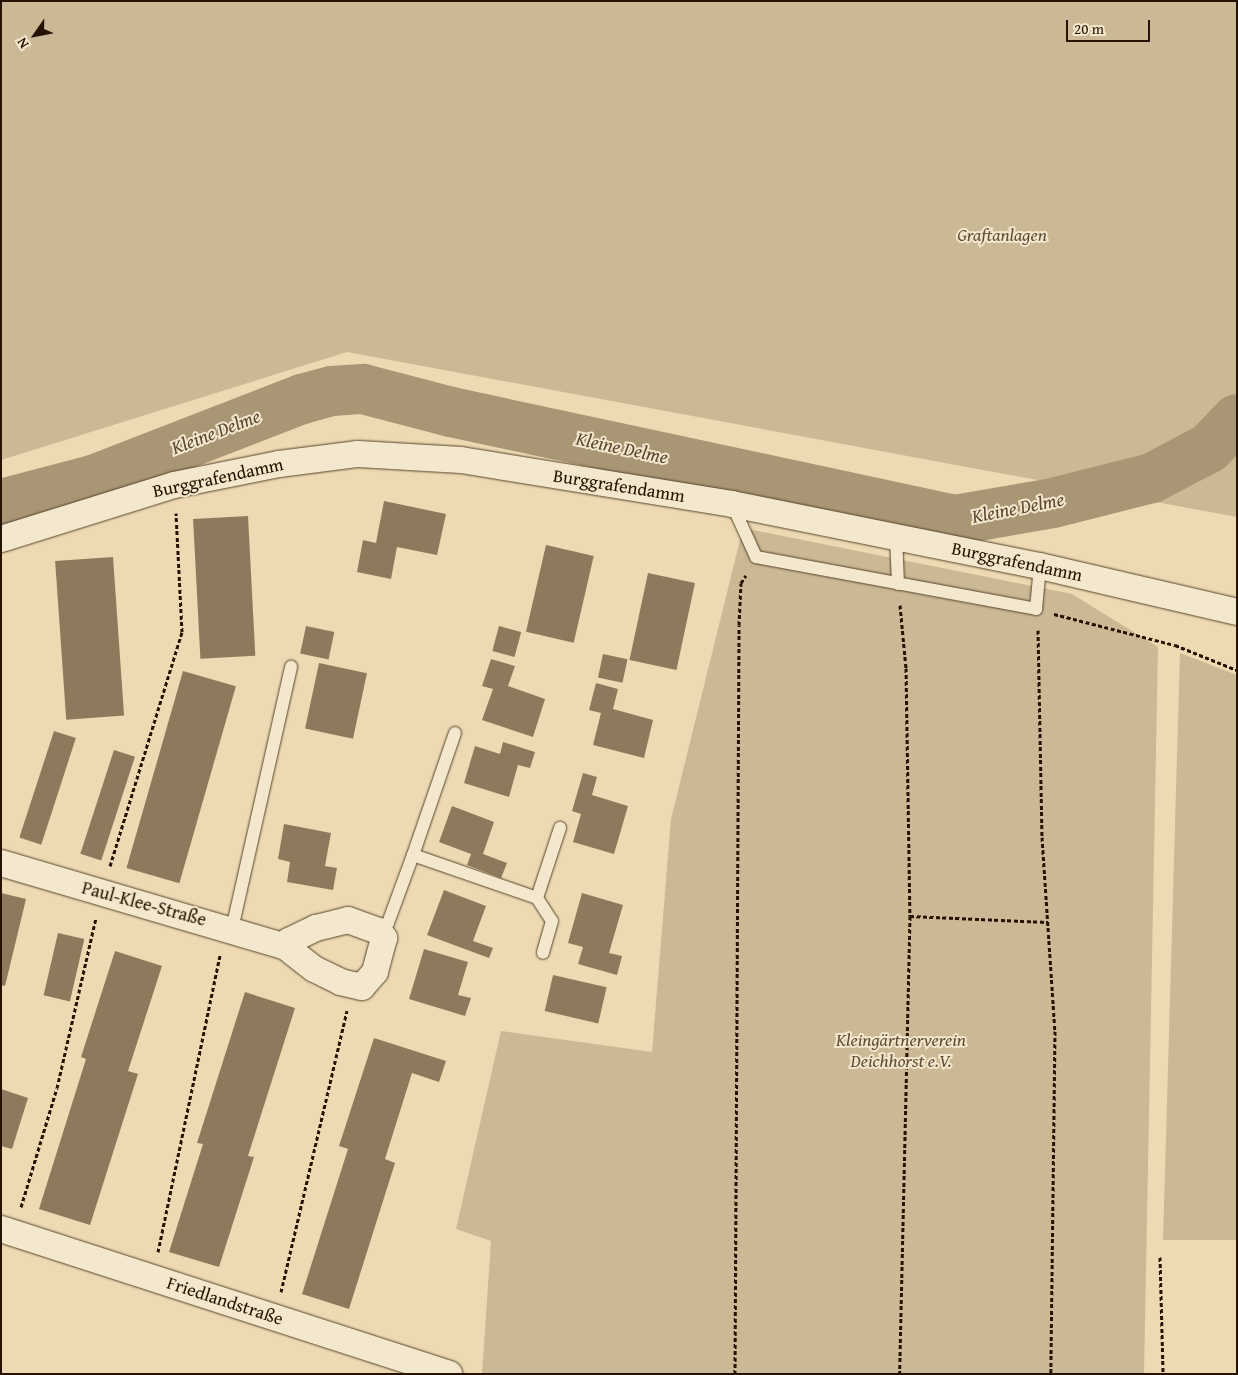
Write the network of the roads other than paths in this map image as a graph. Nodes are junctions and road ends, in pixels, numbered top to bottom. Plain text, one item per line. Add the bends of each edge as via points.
1 (732, 504) junction
2 (896, 536) junction
3 (1, 539) edge
4 (1040, 566) junction
5 (898, 584) junction
6 (1237, 612) edge
7 (291, 667) dead end
8 (455, 732) dead end
9 (560, 828) dead end
10 (413, 856) junction
11 (1, 863) edge
12 (537, 898) junction
13 (229, 928) junction
14 (379, 931) junction
15 (286, 947) junction
16 (543, 953) dead end
17 (7, 1231) edge
18 (449, 1374) edge

1 - 2 street, Burggrafendamm
1 - 3 street, Burggrafendamm via 461,460 358,454 279,464 174,485
1 - 5 lane via 756,557
2 - 4 street, Burggrafendamm
2 - 5 lane
4 - 5 lane via 1036,609
4 - 6 street, Burggrafendamm
7 - 13 lane
8 - 10 lane
9 - 12 lane
10 - 12 lane
10 - 14 lane via 388,923
11 - 13 street, Paul-Klee-Straße
12 - 16 lane via 552,921
13 - 15 street, Paul-Klee-Straße
14 - 15 street via 348,920 316,928 289,941
14 - 15 street, Paul-Klee-Straße via 384,938 375,972 362,987 314,969
17 - 18 street, Friedlandstraße

